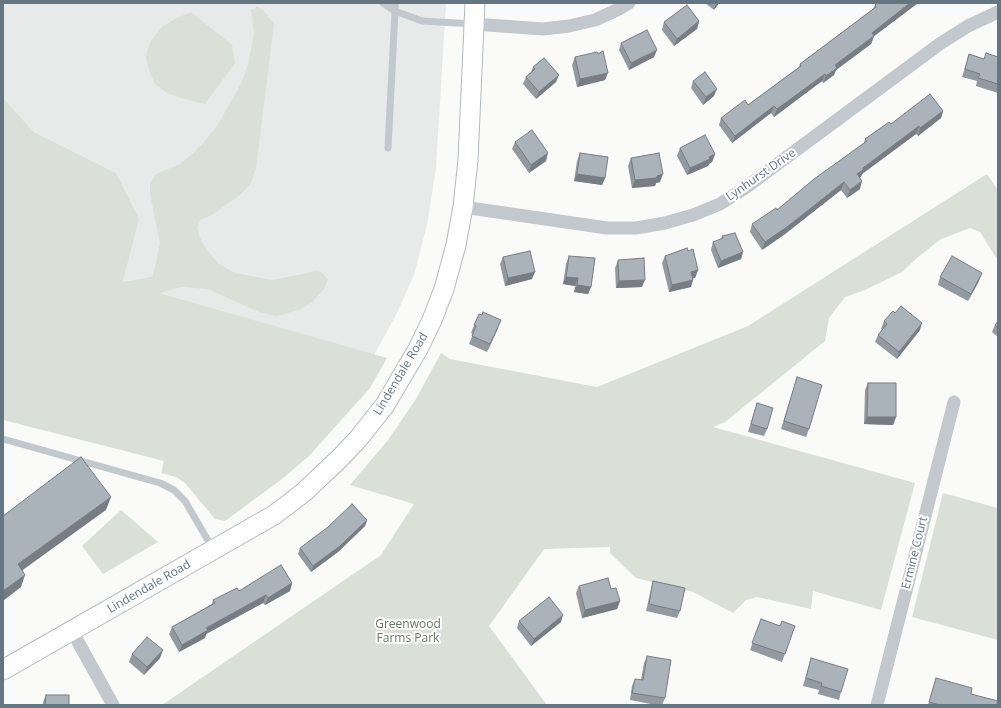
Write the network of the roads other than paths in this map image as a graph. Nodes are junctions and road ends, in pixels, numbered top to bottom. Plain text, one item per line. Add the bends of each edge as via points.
1 (382, 3) edge
2 (395, 3) edge
3 (475, 3) edge
4 (629, 3) edge
5 (395, 11) junction
6 (998, 12) edge
7 (474, 24) junction
8 (388, 148) dead end
9 (463, 207) junction
10 (954, 402) dead end
11 (3, 439) edge
12 (213, 550) junction
13 (72, 632) junction
14 (3, 670) edge
15 (113, 705) edge
16 (877, 705) edge

1 - 5 lane
2 - 5 lane
3 - 7 street, Lindendale Road
4 - 7 street via 595,20 569,26 543,29
5 - 7 lane via 422,21
5 - 8 lane
6 - 9 street, Lynhurst Drive via 941,42 744,188 720,204 693,215 665,224 607,228
7 - 9 street, Lindendale Road via 468,160
9 - 12 street, Lindendale Road via 444,289 432,320 385,405 354,444 303,493 274,515
10 - 16 street, Ermine Court
11 - 12 lane via 160,483 174,490 185,501
12 - 13 street, Lindendale Road
13 - 14 street, Lindendale Road
13 - 15 street

